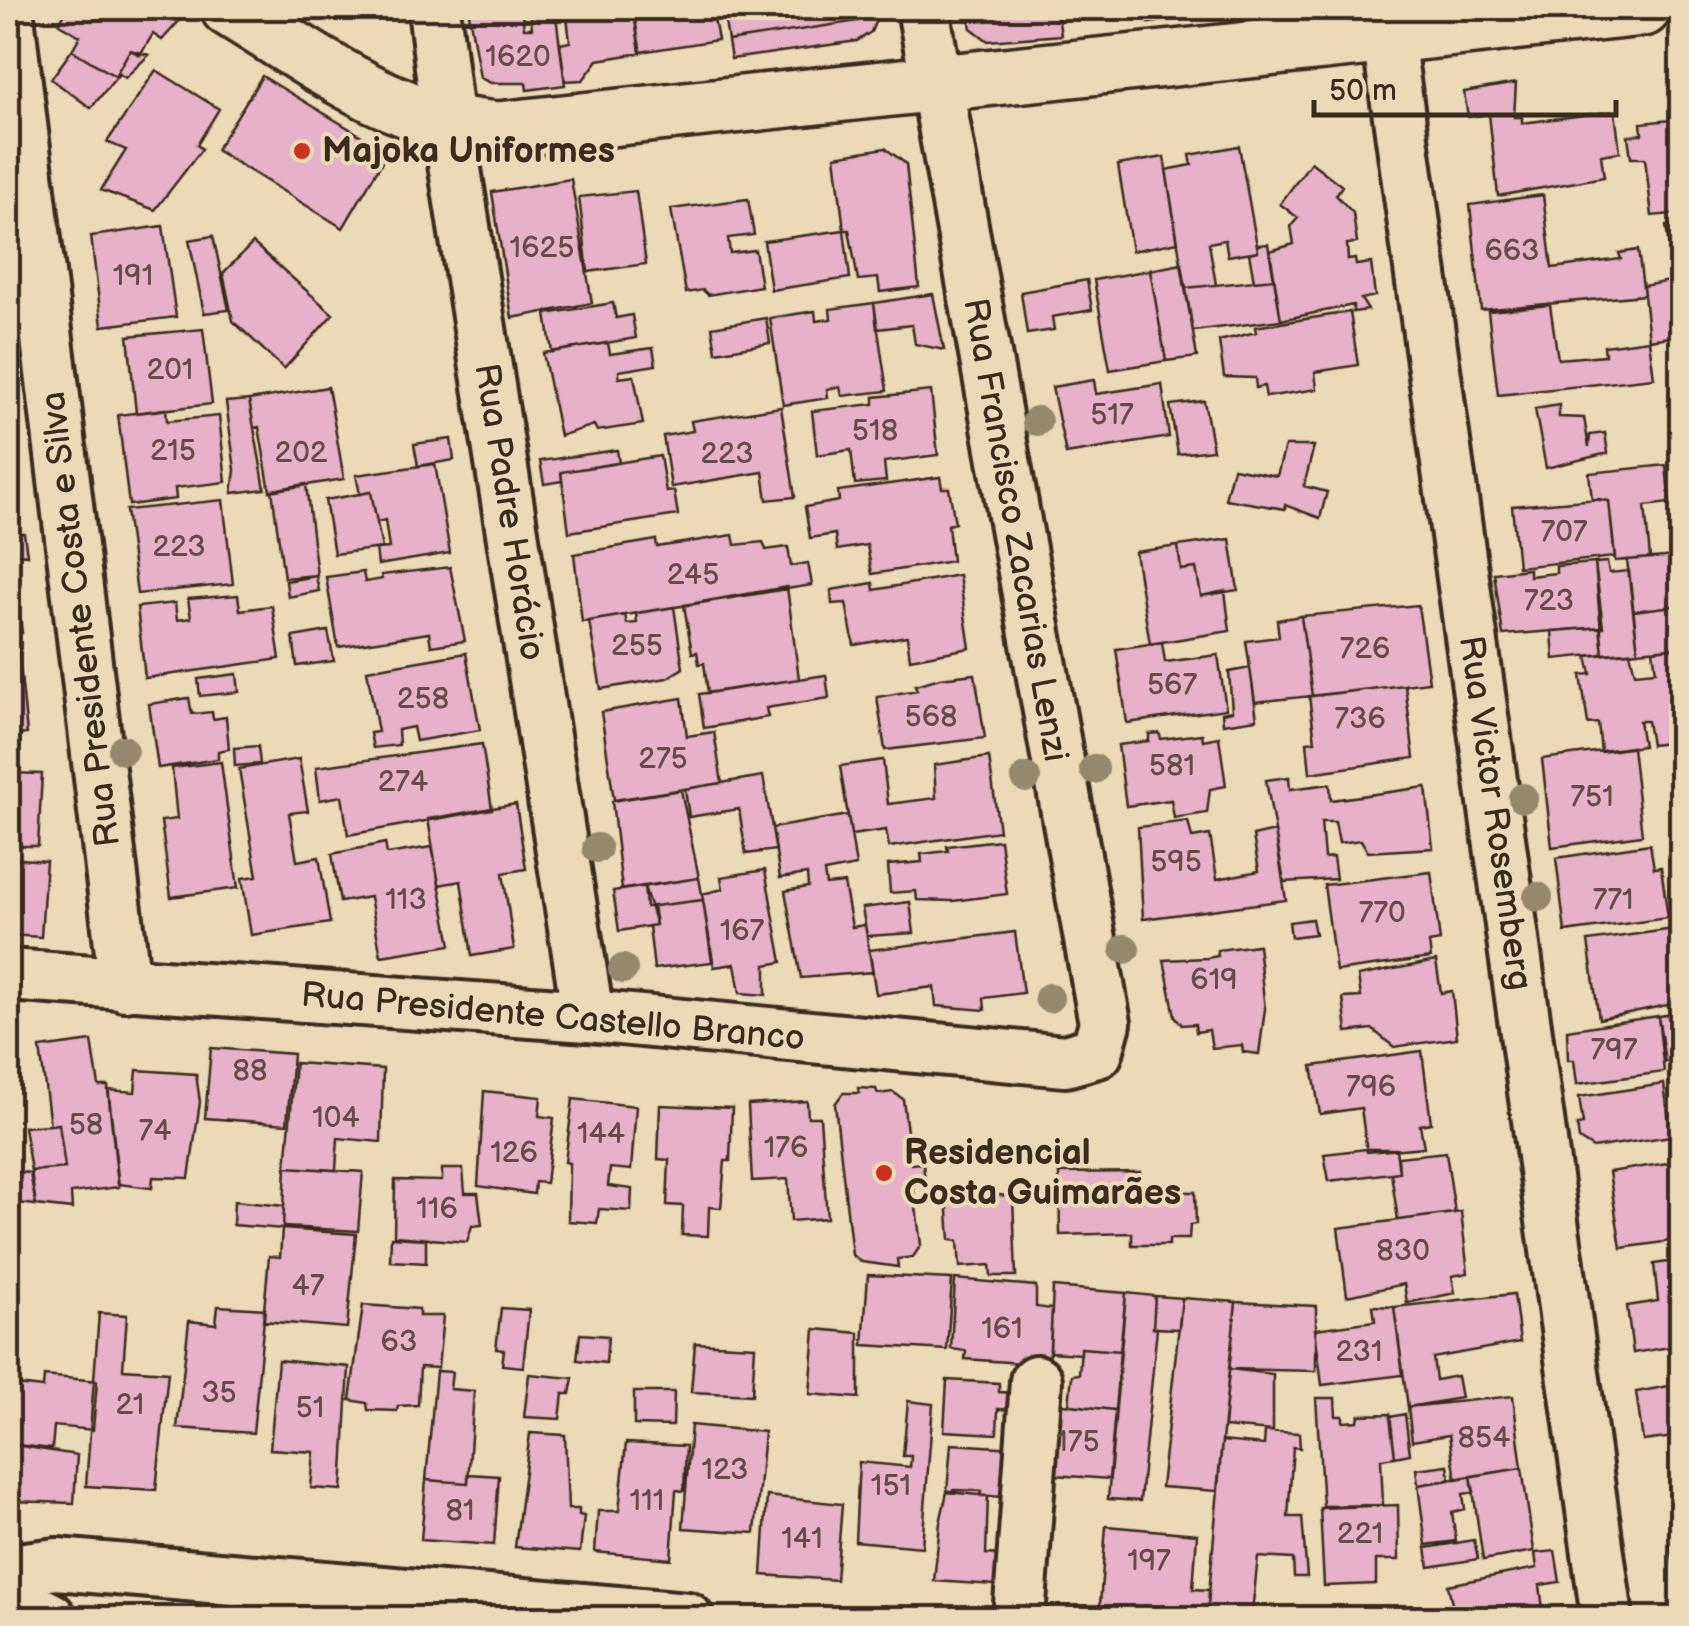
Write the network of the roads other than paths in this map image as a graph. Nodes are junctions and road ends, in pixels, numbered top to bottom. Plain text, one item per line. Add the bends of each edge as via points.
1 (229, 8) edge
2 (434, 8) edge
3 (923, 8) edge
4 (1644, 8) edge
5 (8, 16) edge
6 (1386, 22) edge
7 (934, 83) junction
8 (448, 125) junction
9 (8, 975) edge
10 (125, 984) junction
11 (588, 1016) junction
12 (1098, 1052) joint
13 (1036, 1381) dead end
14 (188, 1576) junction
15 (8, 1580) edge
16 (8, 1597) edge
17 (50, 1618) edge
18 (161, 1618) edge
19 (687, 1618) edge
20 (1018, 1618) edge
21 (1607, 1618) edge

1 - 8 main road via 364,92
2 - 8 street, Rua Padre Horácio
3 - 7 street, Rua Francisco Zacarias Lenzi
4 - 6 main road
5 - 10 street, Rua Presidente Costa e Silva
6 - 7 main road
6 - 21 street, Rua Victor Rosemberg
7 - 8 main road via 558,126
7 - 12 street, Rua Francisco Zacarias Lenzi via 1105,1023
8 - 11 street, Rua Padre Horácio
9 - 10 street, Rua Presidente Castello Branco
10 - 11 street, Rua Presidente Castello Branco
11 - 12 street, Rua Presidente Castello Branco via 1065,1060
13 - 20 street
14 - 15 street via 58,1564 25,1568
14 - 18 street via 167,1598
14 - 19 street
16 - 17 street

